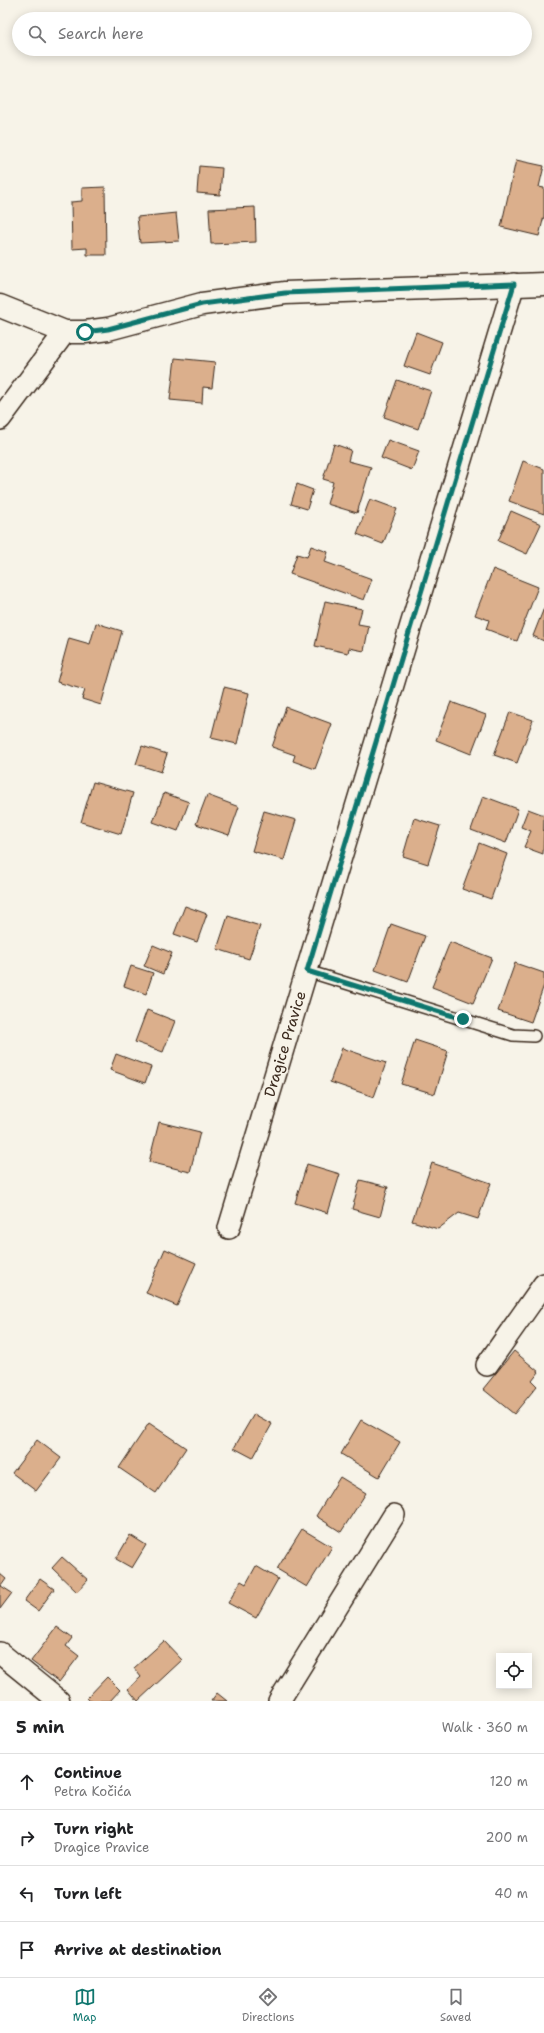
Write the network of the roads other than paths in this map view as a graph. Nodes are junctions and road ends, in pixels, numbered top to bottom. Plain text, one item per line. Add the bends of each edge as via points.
1 (514, 284) junction
2 (544, 284) edge
3 (0, 306) edge
4 (64, 332) junction
5 (0, 419) edge
6 (307, 971) junction
7 (534, 1036) dead end
8 (229, 1228) dead end
9 (544, 1284) edge
10 (487, 1365) dead end
11 (394, 1515) dead end
12 (0, 1653) edge
13 (59, 1701) edge
14 (279, 1701) edge

1 - 2 street
1 - 4 street via 285,293 202,304 108,329
1 - 6 street, Dragice Pravice
3 - 4 street
4 - 5 street
6 - 7 lane via 513,1034
6 - 8 street, Dragice Pravice
9 - 10 street
11 - 14 street
12 - 13 street

